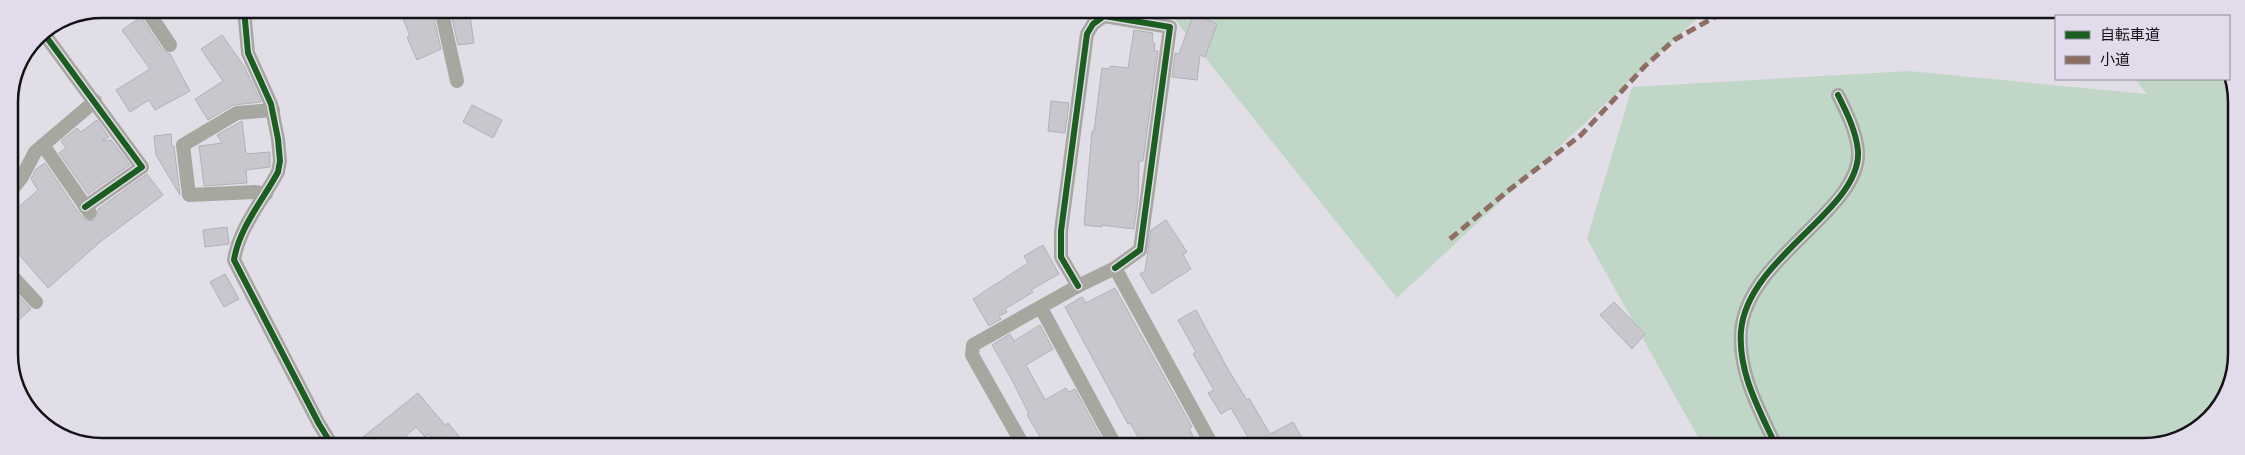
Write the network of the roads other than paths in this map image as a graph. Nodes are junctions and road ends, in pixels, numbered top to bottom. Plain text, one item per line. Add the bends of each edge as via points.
1 (152, 18) edge
2 (245, 18) edge
3 (443, 18) edge
4 (1101, 18) edge
5 (1116, 18) edge
6 (47, 38) edge
7 (170, 45) dead end
8 (457, 81) dead end
9 (1838, 95) dead end
10 (95, 101) junction
11 (272, 110) junction
12 (44, 145) junction
13 (18, 182) edge
14 (266, 194) junction
15 (1115, 268) junction
16 (18, 283) edge
17 (1078, 286) junction
18 (36, 302) dead end
19 (1041, 308) junction
20 (1208, 437) edge
21 (1772, 437) edge
22 (328, 438) edge
23 (1019, 438) edge
24 (1111, 438) edge

1 - 7 street
2 - 11 street via 248,53
3 - 8 street
4 - 17 street via 1087,34 1061,230 1061,257
5 - 15 street via 1170,27 1140,250
6 - 10 street
9 - 21 street via 1852,122 1858,152 1856,171 1841,196 1774,264 1757,287 1741,330 1742,363 1751,392
10 - 12 street
10 - 12 street via 142,167 88,210
11 - 14 street via 280,161
11 - 14 street via 237,113 183,145 190,195
12 - 13 street via 35,152
14 - 22 street via 244,230 234,260
15 - 17 street
15 - 20 street
16 - 18 street
17 - 19 street
19 - 23 street via 973,345 972,355
19 - 24 street

